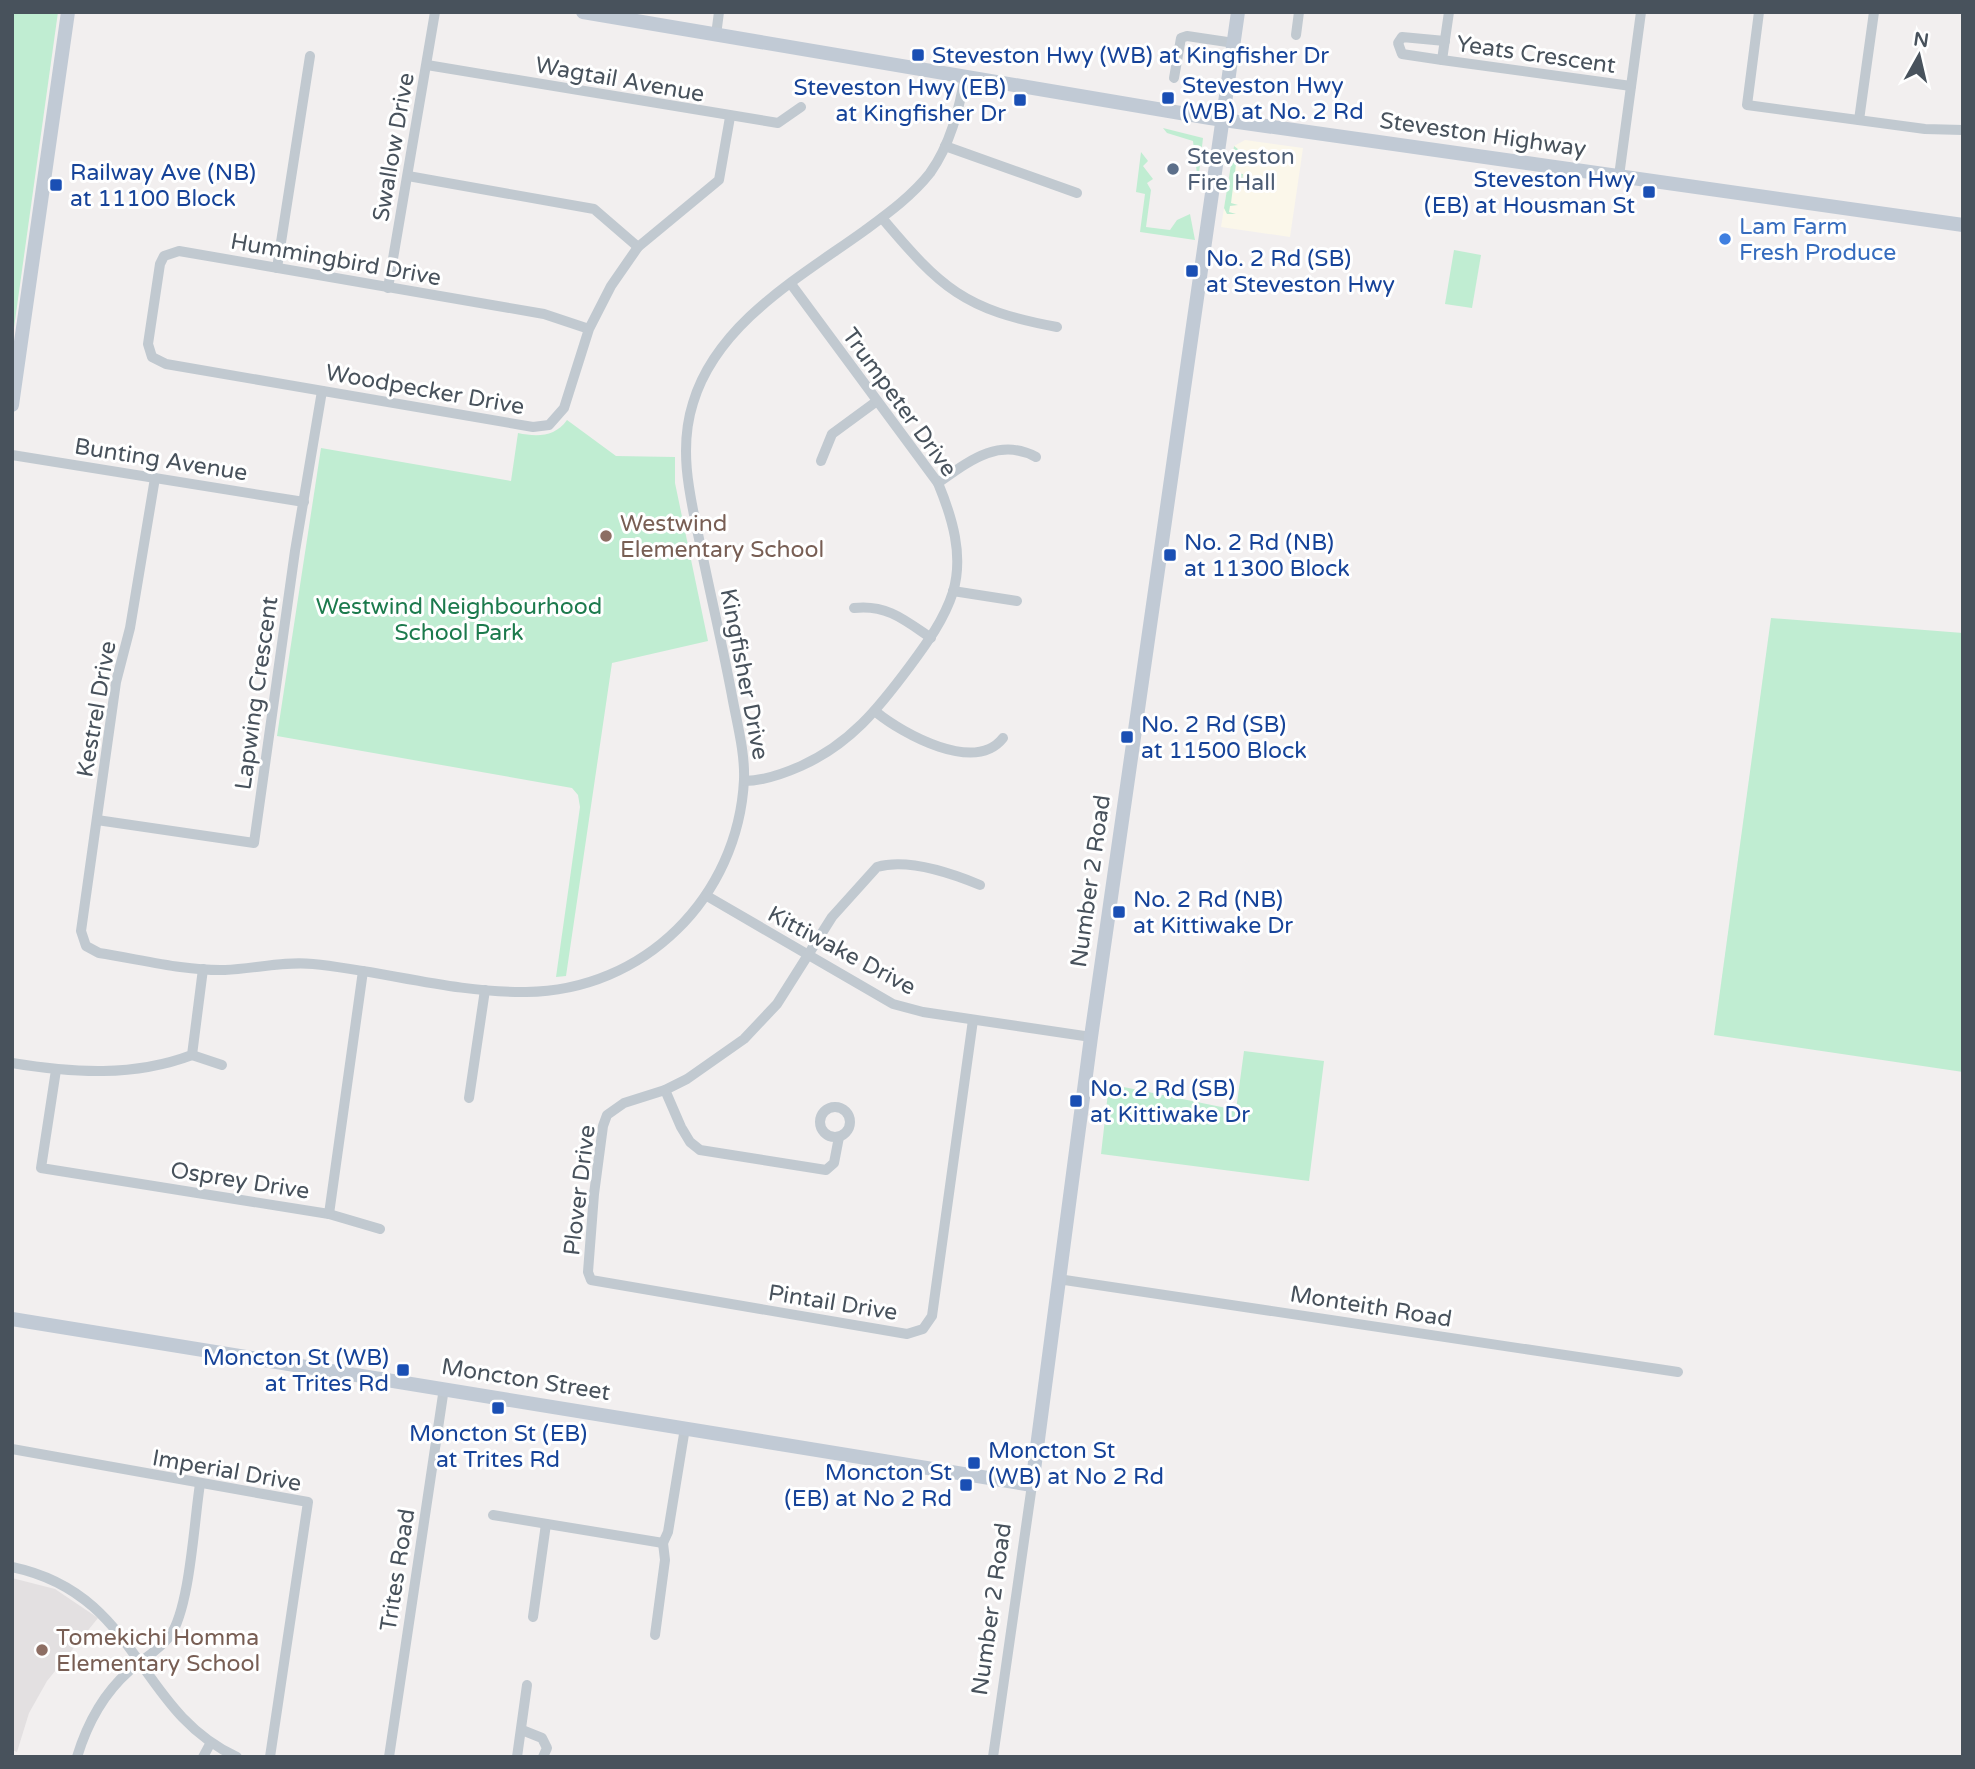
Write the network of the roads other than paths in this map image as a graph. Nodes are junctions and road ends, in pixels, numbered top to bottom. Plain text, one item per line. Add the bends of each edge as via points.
1 (68, 12) edge
2 (435, 12) edge
3 (583, 12) edge
4 (719, 12) edge
5 (1238, 12) edge
6 (1299, 12) edge
7 (1449, 12) edge
8 (1641, 12) edge
9 (1759, 12) edge
10 (1874, 12) edge
11 (716, 35) junction
12 (1296, 35) dead end
13 (1445, 41) junction
14 (1234, 43) junction
15 (310, 56) dead end
16 (1442, 60) junction
17 (427, 65) junction
18 (965, 76) junction
19 (1174, 78) dead end
20 (1631, 86) junction
21 (801, 107) dead end
22 (730, 117) junction
23 (1224, 120) junction
24 (1859, 120) junction
25 (1963, 130) edge
26 (945, 146) junction
27 (408, 176) junction
28 (1619, 176) junction
29 (1077, 193) dead end
30 (881, 218) junction
31 (1963, 225) edge
32 (638, 247) junction
33 (277, 268) junction
34 (791, 284) junction
35 (388, 288) junction
36 (1057, 327) dead end
37 (589, 329) junction
38 (148, 344) joint
39 (323, 391) junction
40 (877, 401) junction
41 (12, 405) edge
42 (12, 455) edge
43 (1035, 457) dead end
44 (821, 461) dead end
45 (155, 478) junction
46 (939, 482) junction
47 (303, 502) junction
48 (953, 591) junction
49 (1017, 601) dead end
50 (854, 608) dead end
51 (931, 638) junction
52 (876, 712) junction
53 (1003, 738) dead end
54 (744, 781) junction
55 (97, 820) junction
56 (980, 885) dead end
57 (707, 896) junction
58 (86, 946) joint
59 (809, 956) junction
60 (203, 969) junction
61 (363, 971) junction
62 (485, 990) junction
63 (973, 1020) junction
64 (1091, 1037) junction
65 (192, 1055) junction
66 (12, 1063) edge
67 (222, 1065) dead end
68 (56, 1070) junction
69 (665, 1090) junction
70 (469, 1098) dead end
71 (839, 1137) dead end
72 (330, 1214) junction
73 (380, 1229) dead end
74 (1058, 1279) junction
75 (591, 1280) joint
76 (12, 1319) edge
77 (1678, 1372) dead end
78 (444, 1388) junction
79 (685, 1428) junction
80 (12, 1449) edge
81 (200, 1484) junction
82 (1032, 1485) junction
83 (493, 1516) dead end
84 (546, 1524) junction
85 (663, 1543) junction
86 (12, 1567) edge
87 (533, 1617) dead end
88 (655, 1635) dead end
89 (141, 1661) junction
90 (527, 1685) dead end
91 (522, 1730) junction
92 (210, 1744) junction
93 (520, 1756) edge
94 (77, 1757) edge
95 (203, 1757) edge
96 (237, 1757) edge
97 (270, 1757) edge
98 (389, 1757) edge
99 (544, 1757) edge
100 (993, 1757) edge

1 - 41 street
2 - 17 street, Swallow Drive
3 - 11 street, Steveston Highway
4 - 11 street
5 - 14 street, Number 2 Road
6 - 12 street
7 - 13 street, Yeats Crescent
8 - 20 street
9 - 24 street via 1747,105
10 - 24 street
11 - 18 street, Steveston Highway
13 - 16 street, Yeats Crescent
13 - 16 street via 1409,36 1398,43 1406,55
14 - 19 street via 1181,37
14 - 23 street, Number 2 Road
15 - 33 street
16 - 20 street, Yeats Crescent
17 - 22 street, Wagtail Avenue
17 - 27 street, Swallow Drive
18 - 23 street, Steveston Highway
18 - 26 street, Kingfisher Drive
20 - 28 street
21 - 22 street, Wagtail Avenue via 778,123
22 - 32 street, Woodpecker Drive via 719,180
23 - 28 street, Steveston Highway
23 - 64 street, Number 2 Road
24 - 25 street
26 - 29 street
26 - 30 street, Kingfisher Drive via 913,192
27 - 32 street via 594,209
27 - 35 street, Swallow Drive
28 - 31 street, Steveston Highway
30 - 34 street, Kingfisher Drive
30 - 36 street via 928,273 961,297 1017,320
32 - 37 street, Woodpecker Drive
33 - 35 street, Hummingbird Drive
33 - 38 street, Hummingbird Drive via 168,253 160,264
34 - 40 street, Trumpeter Drive
34 - 54 street, Kingfisher Drive via 740,325 712,361 692,403 685,446 688,486 729,680
35 - 37 street, Hummingbird Drive via 544,314
37 - 39 street, Woodpecker Drive via 564,408 549,425 533,427
38 - 39 street, Woodpecker Drive via 152,357 166,364
39 - 47 street, Lapwing Crescent
40 - 44 street via 832,434
40 - 46 street, Trumpeter Drive
42 - 45 street, Bunting Avenue
43 - 46 street via 1021,449 999,450
45 - 47 street, Bunting Avenue
45 - 55 street, Kestrel Drive via 116,682
46 - 48 street, Trumpeter Drive via 956,539
47 - 55 street, Lapwing Crescent via 254,843
48 - 49 street
48 - 51 street, Trumpeter Drive
50 - 51 street via 891,611
51 - 52 street, Trumpeter Drive
52 - 53 street via 902,732 941,747 982,752 993,749
52 - 54 street, Trumpeter Drive via 827,754 786,773
54 - 57 street, Kingfisher Drive via 734,837
55 - 58 street, Kestrel Drive via 81,931
56 - 59 street, Plover Drive via 944,872 877,867 832,917
57 - 59 street, Kittiwake Drive
57 - 62 street, Kingfisher Drive via 680,929 643,959 614,974 558,990
58 - 60 street, Kingfisher Drive via 99,953
59 - 63 street, Kittiwake Drive via 893,1004
59 - 69 street, Plover Drive via 777,1004 744,1040
60 - 61 street, Kingfisher Drive via 301,963
60 - 65 street
61 - 62 street, Kingfisher Drive
61 - 72 street, Osprey Drive
62 - 70 street
63 - 64 street, Kittiwake Drive
63 - 75 street, Pintail Drive via 932,1316 923,1329 907,1334
64 - 74 street, Number 2 Road
65 - 67 street
65 - 68 street via 143,1068 97,1073
66 - 68 street
68 - 72 street, Osprey Drive via 41,1168
69 - 71 street via 690,1142 712,1154 825,1170 834,1163
69 - 75 street, Plover Drive via 612,1109 603,1126 588,1262
72 - 73 street
74 - 77 street, Monteith Road
74 - 82 street, Number 2 Road
76 - 78 street, Moncton Street
78 - 79 street, Moncton Street
78 - 98 street, Trites Road
79 - 82 street, Moncton Street
79 - 85 street
80 - 81 street, Imperial Drive
81 - 89 street via 179,1616 169,1637
81 - 97 street, Imperial Drive via 308,1502
82 - 100 street, Number 2 Road
83 - 84 street
84 - 85 street
84 - 87 street
85 - 88 street
86 - 89 street via 57,1582 86,1600 118,1629
89 - 92 street via 169,1704
89 - 94 street via 101,1703
90 - 91 street
91 - 93 street
91 - 99 street via 542,1738 547,1748
92 - 95 street
92 - 96 street

